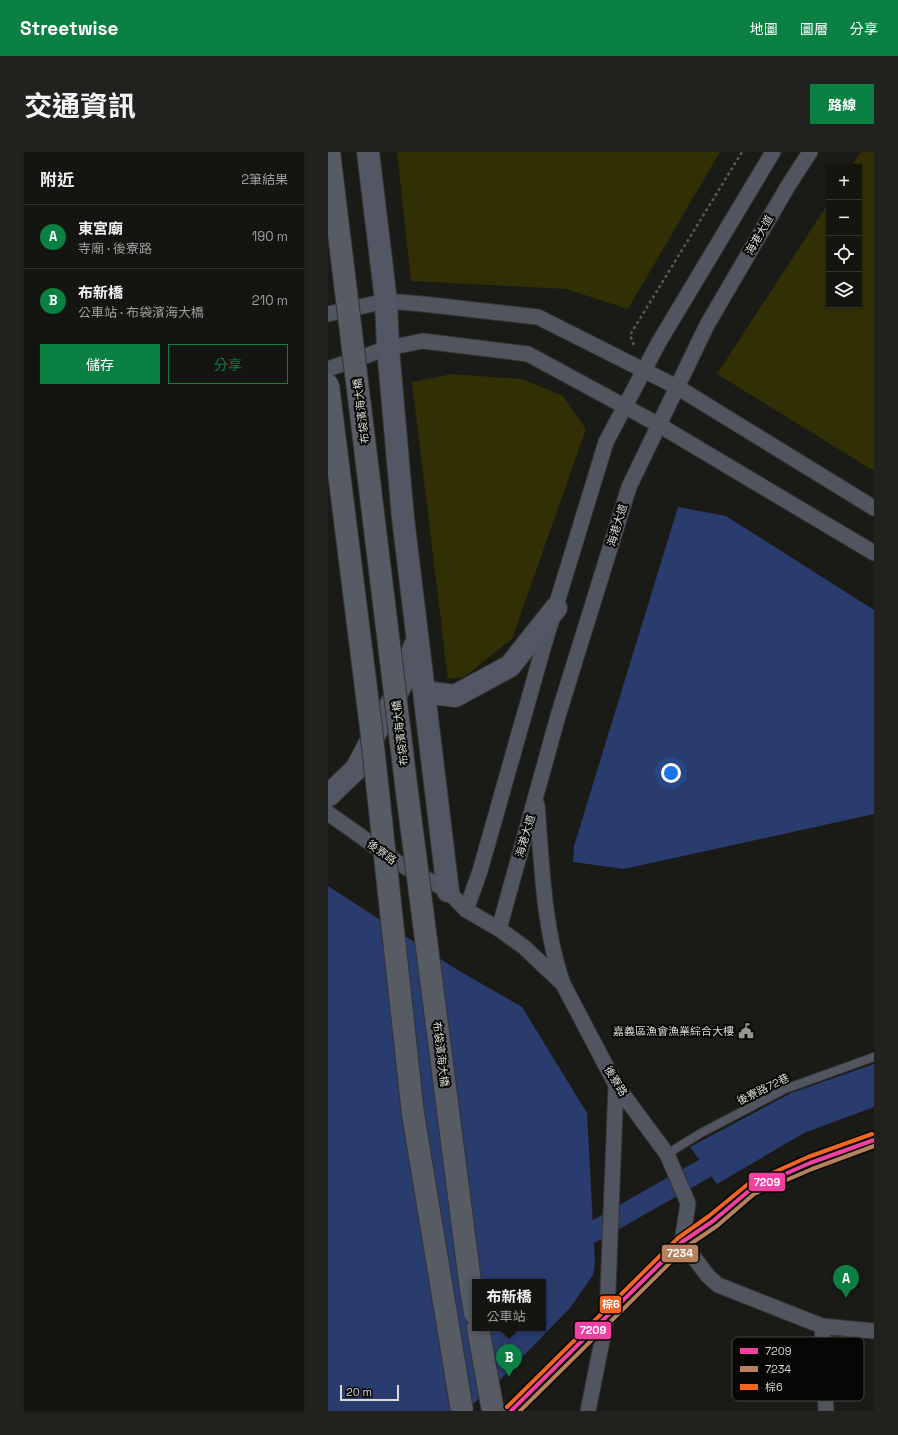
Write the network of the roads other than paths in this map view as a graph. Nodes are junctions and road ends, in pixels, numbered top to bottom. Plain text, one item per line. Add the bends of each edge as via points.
1 (329, 152) edge
2 (368, 152) edge
3 (773, 152) edge
4 (810, 152) edge
5 (386, 302) junction
6 (328, 314) edge
7 (388, 348) junction
8 (328, 369) edge
9 (644, 370) junction
10 (328, 385) edge
11 (677, 387) junction
12 (625, 406) junction
13 (659, 425) junction
14 (874, 508) edge
15 (874, 553) edge
16 (556, 608) junction
17 (417, 635) junction
18 (424, 692) junction
19 (536, 795) junction
20 (328, 796) edge
21 (328, 813) edge
22 (448, 891) junction
23 (466, 910) junction
24 (499, 929) junction
25 (563, 984) junction
26 (874, 1057) edge
27 (616, 1085) junction
28 (874, 1140) edge
29 (667, 1154) junction
30 (682, 1242) junction
31 (472, 1295) edge
32 (607, 1316) junction
33 (822, 1326) junction
34 (479, 1331) edge
35 (874, 1332) edge
36 (823, 1337) edge
37 (826, 1401) edge
38 (462, 1411) edge
39 (493, 1411) edge
40 (511, 1411) edge
41 (588, 1411) edge
42 (826, 1411) edge

1 - 31 highway, 布袋濱海大橋, bridge via 405,776
2 - 5 street
3 - 9 street
4 - 11 street, 海港大道 via 706,325
5 - 6 street
5 - 7 street
5 - 9 street via 538,317
7 - 8 street
7 - 12 street via 423,341 528,354
7 - 17 street via 403,518
9 - 11 street
9 - 12 street
10 - 38 highway, bridge via 371,728 413,1114
11 - 13 street, 海港大道
11 - 14 street
12 - 13 street
12 - 16 street via 606,442
13 - 15 street
13 - 19 street, 海港大道 via 629,487
16 - 18 street via 510,666 455,696
16 - 23 street via 480,871
17 - 18 street
17 - 20 street via 406,676 356,769
18 - 22 street
19 - 24 street, 海港大道
19 - 25 street via 543,889 555,959
21 - 22 street, 後寮路 via 400,864
22 - 23 street, 後寮路
23 - 24 street, 後寮路
24 - 25 street, 後寮路 via 524,947
25 - 27 street, 後寮路
26 - 29 lane, 後寮路72巷 via 785,1089
27 - 29 street, 後寮路
27 - 32 street
28 - 30 street via 810,1163 751,1189
29 - 30 street, 後寮路 via 688,1203
30 - 32 street
30 - 33 street via 718,1285
32 - 40 street
32 - 41 street
33 - 35 street
33 - 36 street
34 - 39 highway
37 - 42 street

